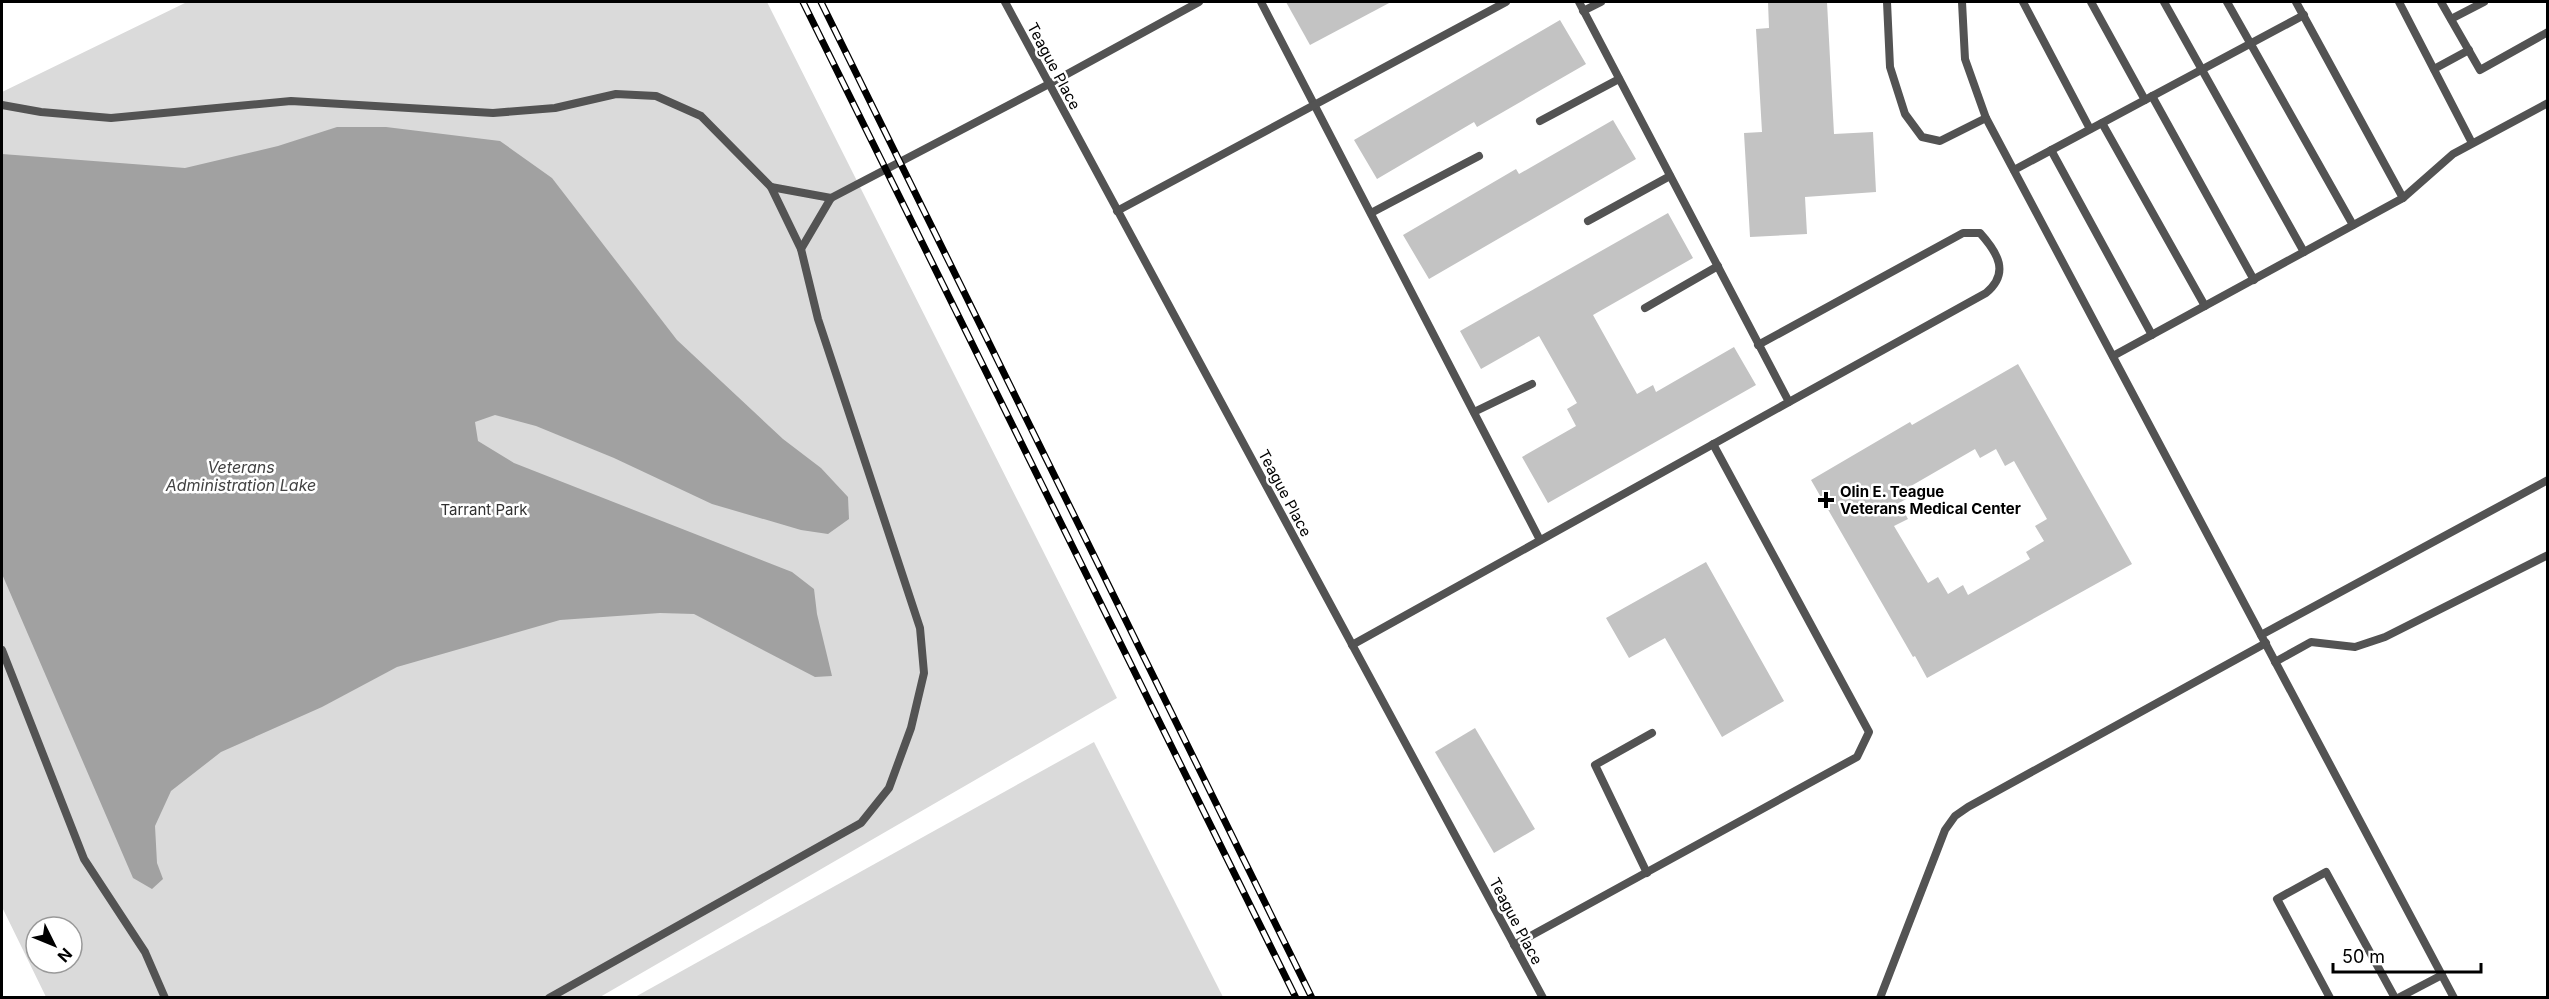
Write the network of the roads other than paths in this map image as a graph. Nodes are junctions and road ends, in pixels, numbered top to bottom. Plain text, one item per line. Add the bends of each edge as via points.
1 (1005, 2) edge
2 (1199, 2) edge
3 (1260, 2) edge
4 (1506, 2) edge
5 (1579, 2) edge
6 (1601, 2) edge
7 (1887, 2) edge
8 (1962, 2) edge
9 (2023, 2) edge
10 (2091, 2) edge
11 (2164, 2) edge
12 (2228, 2) edge
13 (2296, 2) edge
14 (2399, 2) edge
15 (2441, 2) edge
16 (2484, 2) edge
17 (1583, 11) junction
18 (2304, 15) junction
19 (2451, 19) junction
20 (2547, 32) edge
21 (2251, 43) junction
22 (2469, 50) junction
23 (2202, 69) junction
24 (2434, 69) junction
25 (1619, 79) junction
26 (1048, 84) junction
27 (2148, 98) junction
28 (2547, 103) edge
29 (1314, 104) junction
30 (2, 105) edge
31 (1986, 118) junction
32 (1540, 121) dead end
33 (2102, 123) junction
34 (2090, 129) junction
35 (2472, 142) junction
36 (2051, 150) junction
37 (1479, 156) dead end
38 (2014, 170) junction
39 (1670, 176) junction
40 (771, 187) junction
41 (831, 198) junction
42 (2403, 198) junction
43 (1118, 212) junction
44 (1371, 213) junction
45 (1588, 221) dead end
46 (2354, 225) junction
47 (801, 249) junction
48 (2304, 252) junction
49 (1718, 266) junction
50 (2254, 280) junction
51 (2205, 306) junction
52 (1645, 308) dead end
53 (2152, 335) junction
54 (1758, 345) junction
55 (2113, 356) junction
56 (1532, 384) dead end
57 (1789, 402) junction
58 (1474, 412) junction
59 (1713, 444) junction
60 (2547, 480) edge
61 (1540, 540) junction
62 (2547, 555) edge
63 (2261, 635) junction
64 (2266, 643) junction
65 (1352, 645) junction
66 (2, 650) edge
67 (2275, 662) junction
68 (1652, 733) dead end
69 (1647, 873) junction
70 (1514, 945) junction
71 (2442, 975) junction
72 (165, 998) edge
73 (549, 998) edge
74 (1543, 998) edge
75 (1880, 998) edge
76 (2330, 998) edge
77 (2397, 998) edge
78 (2454, 998) edge

1 - 26 lane, Teague Place
2 - 26 lane
3 - 29 lane
4 - 29 lane
5 - 17 lane
6 - 17 lane
7 - 31 lane via 1890,67 1905,114 1922,137 1940,141
8 - 31 lane via 1965,59
9 - 34 lane
10 - 27 lane
11 - 23 lane
12 - 21 lane
13 - 18 lane
14 - 24 lane
15 - 19 lane
16 - 19 lane
17 - 25 lane
18 - 21 lane
18 - 42 lane
19 - 22 lane
20 - 22 lane via 2480,70
21 - 23 lane
21 - 46 lane
22 - 24 lane
23 - 27 lane
23 - 48 lane
24 - 35 lane
25 - 32 lane
25 - 39 lane
26 - 41 lane
26 - 43 lane, Teague Place
27 - 33 lane
27 - 50 lane
28 - 35 lane
29 - 43 lane
29 - 44 lane
30 - 40 lane via 111,118 291,100 493,113 555,108 616,94 656,96 701,116
31 - 38 lane
33 - 34 lane
33 - 51 lane
34 - 36 lane
35 - 42 lane
36 - 38 lane
36 - 53 lane
37 - 44 lane
38 - 55 lane
39 - 45 lane
39 - 49 lane
40 - 41 lane
40 - 47 lane
41 - 47 lane
42 - 46 lane
43 - 65 lane, Teague Place
44 - 58 lane
46 - 48 lane
47 - 73 lane via 818,319 920,628 924,673 911,728 889,788 861,824
48 - 50 lane
49 - 52 lane
49 - 54 lane
50 - 51 lane
51 - 53 lane
53 - 55 lane
54 - 57 lane
54 - 57 lane via 1964,232 1980,233 1989,243 2001,269 2000,279 1986,292
55 - 63 lane
56 - 58 lane
57 - 59 lane
58 - 61 lane
59 - 61 lane
59 - 69 lane via 1869,732 1857,757
60 - 63 lane
61 - 65 lane
62 - 67 lane via 2385,638 2355,647 2311,642
63 - 64 lane
64 - 67 lane
64 - 75 lane via 1955,816 1945,830
65 - 70 lane, Teague Place
66 - 72 lane via 84,859 145,952
67 - 71 lane
68 - 69 lane via 1595,765
69 - 70 lane
70 - 74 lane, Teague Place
71 - 77 lane
71 - 78 lane
76 - 77 lane via 2277,899 2326,872

